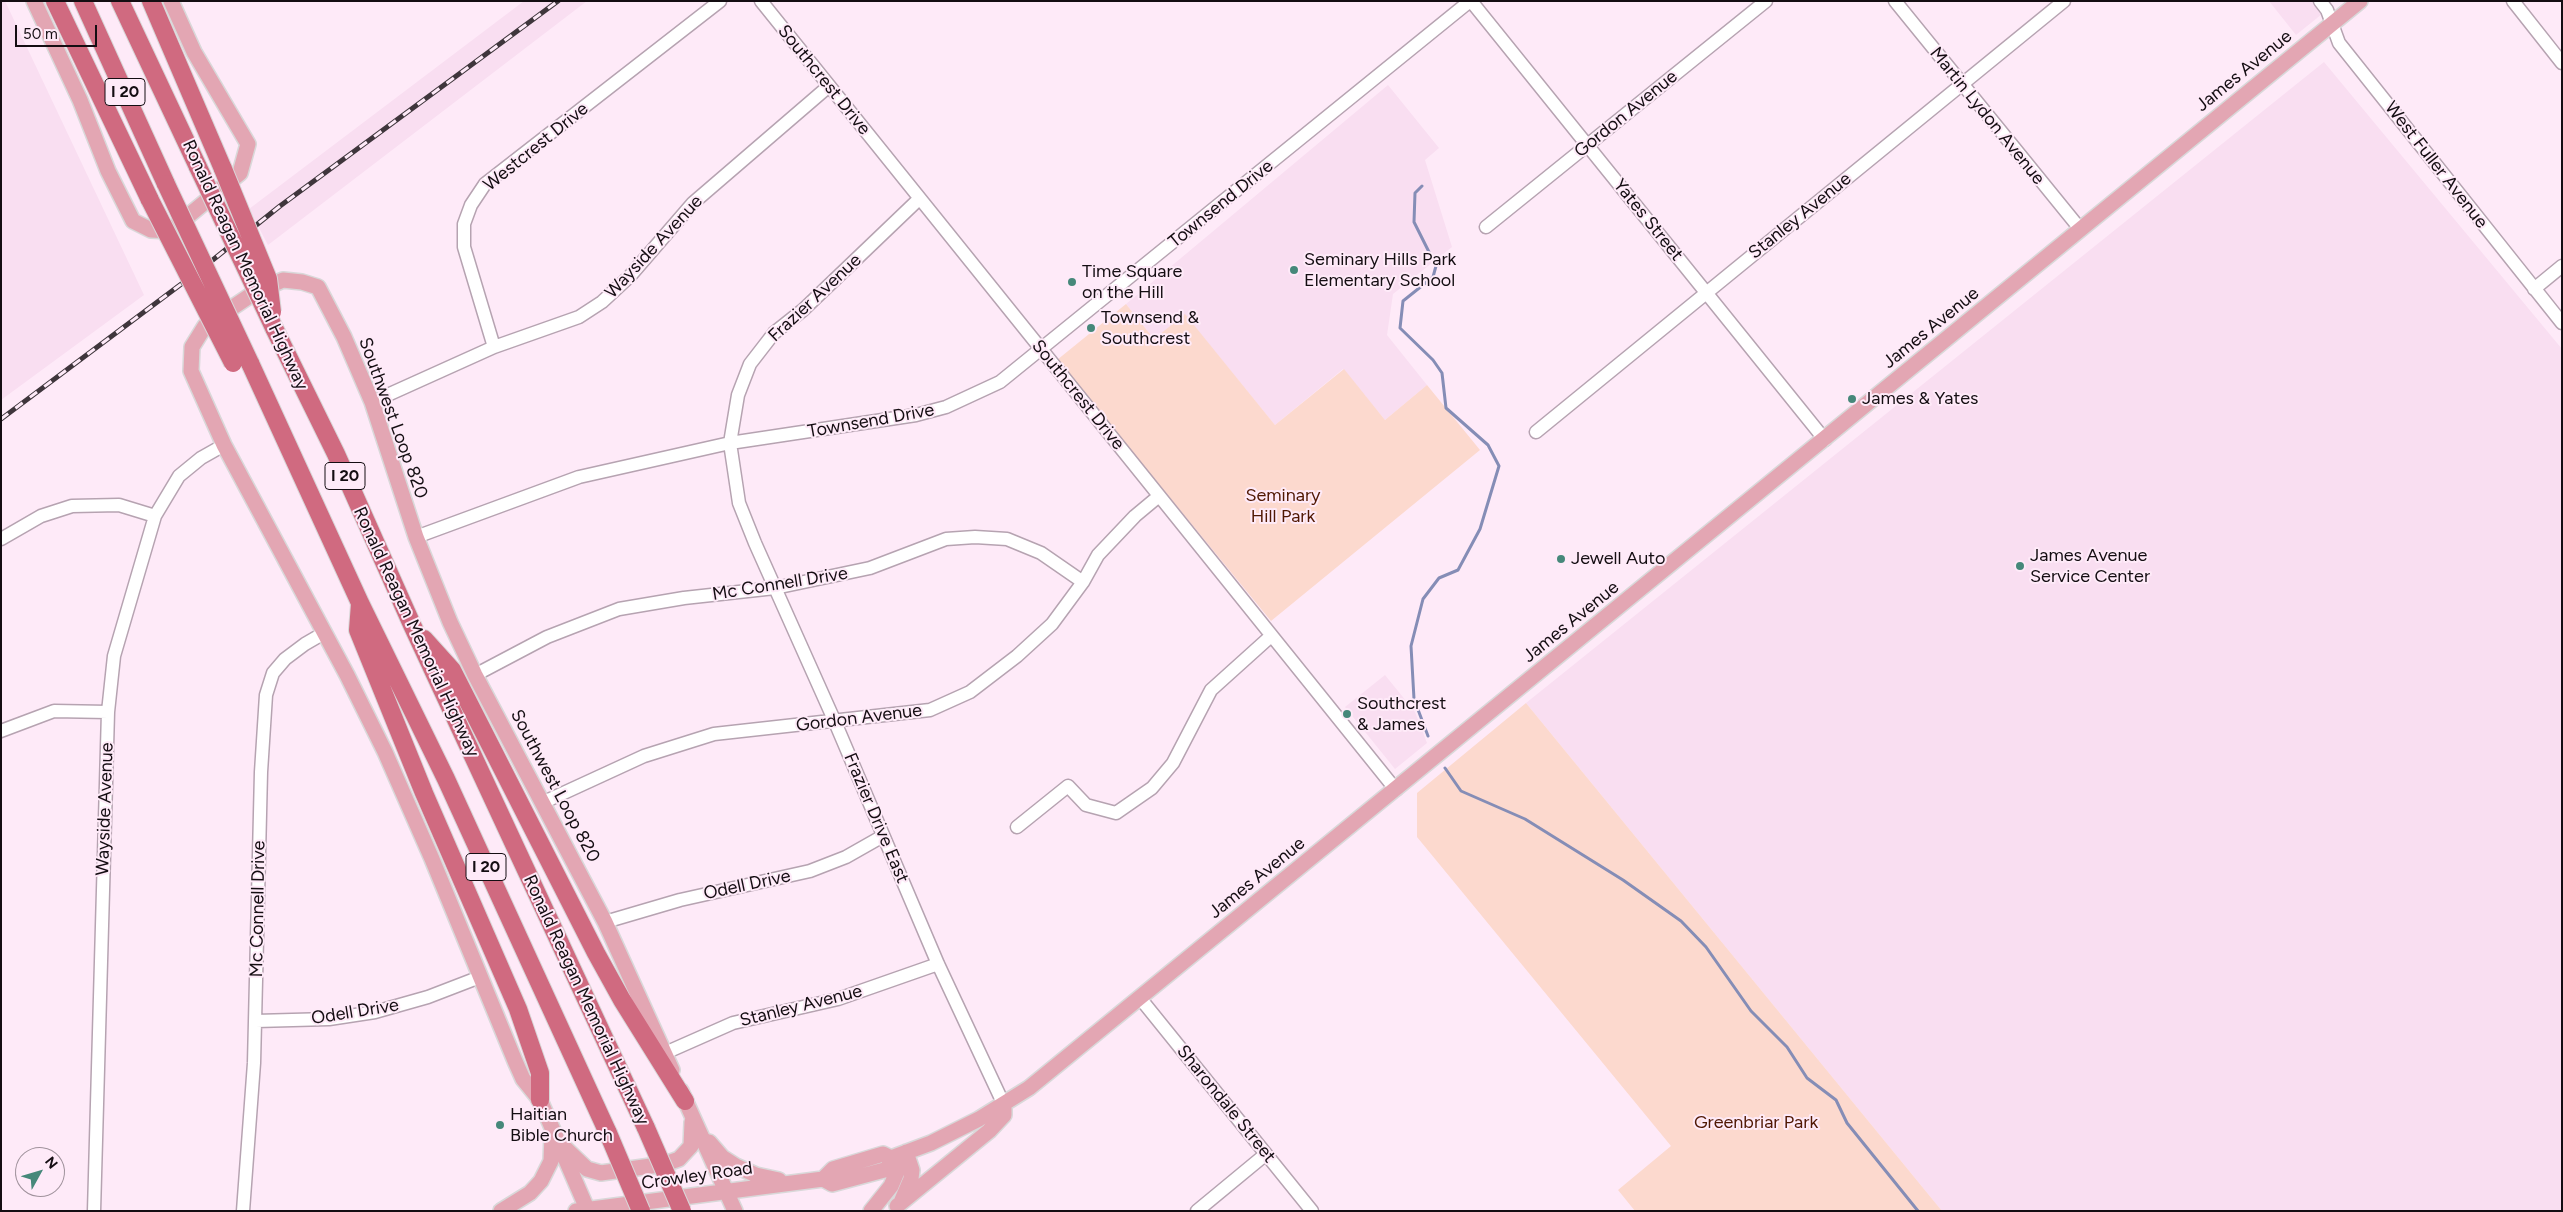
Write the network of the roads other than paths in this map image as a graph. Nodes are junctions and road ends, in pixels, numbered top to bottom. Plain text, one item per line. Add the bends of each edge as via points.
1 (34, 1) edge
2 (56, 1) edge
3 (83, 1) edge
4 (120, 1) edge
5 (151, 1) edge
6 (171, 1) edge
7 (720, 1) edge
8 (761, 1) edge
9 (1471, 1) edge
10 (1766, 1) edge
11 (1895, 1) edge
12 (2064, 1) edge
13 (2320, 1) edge
14 (2360, 1) edge
15 (2513, 1) edge
16 (2331, 25) junction
17 (2562, 63) edge
18 (1962, 85) junction
19 (829, 86) junction
20 (1587, 146) junction
21 (920, 198) junction
22 (1486, 227) dead end
23 (2081, 230) junction
24 (2562, 266) edge
25 (2534, 289) junction
26 (1706, 293) junction
27 (2562, 323) edge
28 (274, 328) junction
29 (494, 347) junction
30 (1041, 350) junction
31 (242, 363) junction
32 (372, 402) junction
33 (1536, 432) dead end
34 (1825, 440) junction
35 (730, 443) junction
36 (224, 445) junction
37 (1159, 496) junction
38 (155, 516) junction
39 (416, 537) junction
40 (1, 539) edge
41 (1083, 582) junction
42 (775, 588) junction
43 (360, 604) junction
44 (413, 627) junction
45 (324, 633) junction
46 (1272, 636) junction
47 (475, 675) junction
48 (108, 712) junction
49 (835, 722) junction
50 (1, 731) edge
51 (1396, 790) junction
52 (544, 802) junction
53 (1017, 827) dead end
54 (883, 836) junction
55 (605, 922) junction
56 (938, 964) junction
57 (480, 977) junction
58 (1140, 998) junction
59 (256, 1021) junction
60 (665, 1052) junction
61 (540, 1100) junction
62 (686, 1105) junction
63 (1004, 1105) junction
64 (698, 1131) junction
65 (554, 1133) junction
66 (906, 1152) junction
67 (1266, 1154) junction
68 (796, 1182) junction
69 (726, 1191) junction
70 (894, 1208) edge
71 (584, 1210) edge
72 (94, 1211) edge
73 (242, 1211) edge
74 (501, 1211) edge
75 (641, 1211) edge
76 (682, 1211) edge
77 (734, 1211) edge
78 (871, 1211) edge
79 (1197, 1211) edge
80 (1312, 1211) edge

1 - 6 main road via 133,221 151,230 170,231 240,173 248,144 194,52
2 - 31 highway, bridge via 150,200
3 - 31 highway, Ronald Reagan Memorial Highway / I 20, bridge
4 - 28 highway, Ronald Reagan Memorial Highway / I 20, bridge
5 - 28 highway, bridge via 268,279
7 - 29 street, Westcrest Drive via 630,74 503,169 480,191 464,224 464,247
8 - 19 street, Southcrest Drive
9 - 20 street, Yates Street
9 - 30 street, Townsend Drive
10 - 20 street, Gordon Avenue
11 - 18 street, Martin Lydon Avenue
12 - 18 street, Stanley Avenue
13 - 16 street, West Fuller Avenue via 2327,10
14 - 16 main road, James Avenue
15 - 17 street
16 - 23 main road, James Avenue
16 - 25 street, West Fuller Avenue via 2340,43
18 - 23 street, Martin Lydon Avenue
18 - 26 street, Stanley Avenue
19 - 21 street, Southcrest Drive
19 - 29 street, Wayside Avenue via 692,203 630,276 602,302 579,317
20 - 22 street, Gordon Avenue
20 - 26 street, Yates Street
21 - 30 street, Southcrest Drive
21 - 35 street, Frazier Avenue via 803,310 774,333 750,364 738,395
23 - 34 main road, James Avenue
24 - 25 street
25 - 27 street, West Fuller Avenue
26 - 33 street, Stanley Avenue
26 - 34 street, Yates Street
28 - 44 highway, Ronald Reagan Memorial Highway / I 20 via 336,454
29 - 32 street, Wayside Avenue
30 - 35 street, Townsend Drive via 1000,382 946,407 916,416
30 - 37 street, Southcrest Drive
31 - 43 highway, Ronald Reagan Memorial Highway / I 20 via 267,401
32 - 36 main road, Southwest Loop 820 via 318,287 283,280 254,293 205,326 192,347 191,370
32 - 39 main road, Southwest Loop 820
34 - 51 main road, James Avenue
35 - 39 street, Townsend Drive via 579,477
35 - 42 street, Frazier Drive East via 739,503
36 - 38 street, Wayside Avenue via 179,476
36 - 45 main road, Southwest Loop 820
37 - 41 street, Gordon Avenue via 1135,516 1098,556
37 - 46 street, Southcrest Drive
38 - 40 street via 119,505 72,506 41,516
38 - 48 street, Wayside Avenue via 114,656
39 - 47 main road, Southwest Loop 820
41 - 42 street, Mc Connell Drive via 1041,553 1006,539 975,537 946,539 870,568
41 - 49 street, Gordon Avenue via 1052,624 1018,656 970,692 930,710
42 - 47 street, Mc Connell Drive via 619,609 547,637
42 - 49 street, Frazier Drive East
43 - 61 highway via 358,630 424,794 518,1009 540,1074
43 - 75 highway, Ronald Reagan Memorial Highway / I 20, bridge via 446,779
44 - 62 highway via 452,670 596,953
44 - 76 highway, Ronald Reagan Memorial Highway / I 20, bridge
45 - 57 main road, Southwest Loop 820 via 385,752
45 - 59 street, Mc Connell Drive via 285,659 274,673 266,695 261,772
46 - 51 street, Southcrest Drive
46 - 53 street via 1211,690 1172,763 1152,788 1116,813 1086,805 1068,786
47 - 52 main road, Southwest Loop 820
48 - 50 street via 54,711
48 - 72 street, Wayside Avenue
49 - 52 street, Gordon Avenue via 714,734 676,744
49 - 54 street, Frazier Drive East
51 - 58 main road, James Avenue
52 - 55 main road, Southwest Loop 820
54 - 55 street, Odell Drive via 846,857 810,871 680,900
54 - 56 street, Frazier Drive East
55 - 60 main road, Southwest Loop 820
56 - 60 street, Stanley Avenue via 838,999 733,1024
56 - 63 street, Frazier Drive East
57 - 59 street, Odell Drive via 368,1014 329,1019
57 - 61 main road, Southwest Loop 820 via 523,1079
58 - 63 main road, James Avenue
58 - 67 street, Sharondale Street
59 - 73 street, Mc Connell Drive
60 - 62 main road, Southwest Loop 820
61 - 65 main road, Southwest Loop 820
62 - 64 main road, Southwest Loop 820
62 - 65 main road via 693,1126 691,1146 679,1159 666,1164 592,1172 579,1164
63 - 66 main road, James Avenue via 952,1133
63 - 70 main road via 1004,1115 989,1131
64 - 68 main road via 722,1157 736,1166 769,1179
64 - 69 main road, Southwest Loop 820
65 - 71 main road, Southwest Loop 820
65 - 74 main road via 551,1161 546,1173 530,1193
66 - 68 main road, Crowley Road via 891,1158 883,1154 832,1169 823,1179
66 - 70 main road via 912,1170 911,1179
66 - 78 main road via 891,1186
67 - 79 street
67 - 80 street, Sharondale Street
68 - 69 main road, Crowley Road
69 - 71 main road, Crowley Road
69 - 77 main road, Southwest Loop 820

